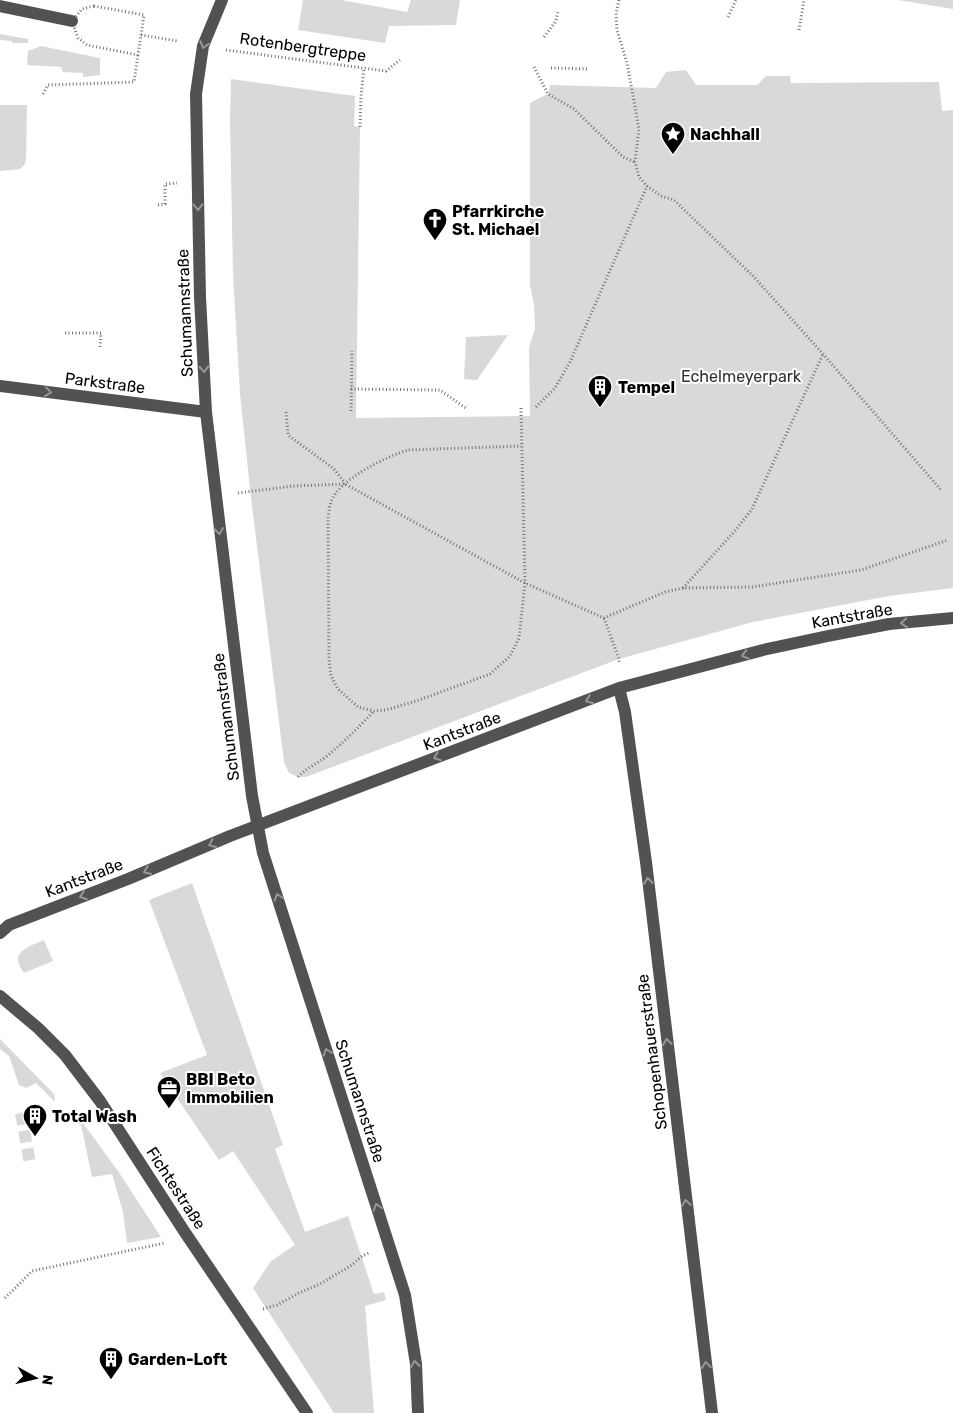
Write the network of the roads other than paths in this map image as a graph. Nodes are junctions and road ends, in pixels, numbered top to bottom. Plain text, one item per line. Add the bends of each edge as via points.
1 (222, 0) edge
2 (0, 6) edge
3 (72, 21) dead end
4 (0, 386) edge
5 (206, 412) junction
6 (953, 618) edge
7 (619, 688) junction
8 (257, 826) junction
9 (0, 933) edge
10 (0, 996) edge
11 (307, 1413) edge
12 (418, 1413) edge
13 (712, 1413) edge

1 -> 5 street, Schumannstraße via 202,46 196,94
2 - 3 street
4 -> 5 street, Parkstraße
5 -> 8 street, Schumannstraße
6 -> 7 street, Kantstraße via 890,624 828,636
7 -> 8 street, Kantstraße
13 -> 7 street, Schopenhauerstraße via 646,862
8 -> 9 street, Kantstraße via 38,912 9,925
12 -> 8 street, Schumannstraße via 416,1364 405,1295
10 - 11 street, Fichtestraße via 65,1055 100,1101

